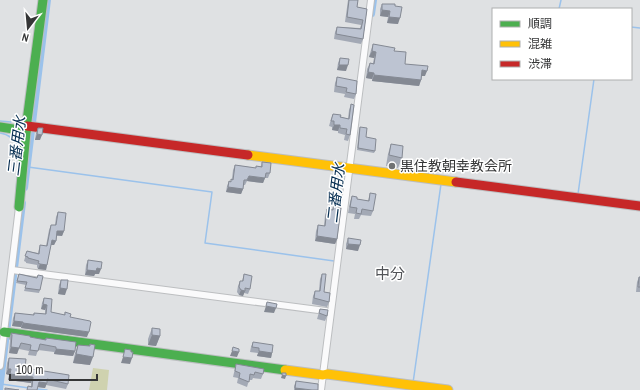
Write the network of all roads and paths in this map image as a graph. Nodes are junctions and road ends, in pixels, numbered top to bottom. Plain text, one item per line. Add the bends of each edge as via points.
1 (43, 0) edge
2 (371, 0) edge
3 (0, 127) edge
4 (30, 128) junction
5 (351, 169) junction
6 (640, 206) edge
7 (19, 207) joint
8 (14, 270) junction
9 (331, 312) junction
10 (7, 333) junction
11 (0, 366) edge
12 (325, 375) junction
13 (321, 390) edge
14 (448, 390) edge

1 - 4 street
2 - 5 street
3 - 4 street
4 - 5 street
4 - 7 street
5 - 6 street
5 - 9 street
7 - 8 street
8 - 9 street
8 - 10 street
9 - 12 street
10 - 11 street
10 - 12 street
12 - 13 street
12 - 14 street

